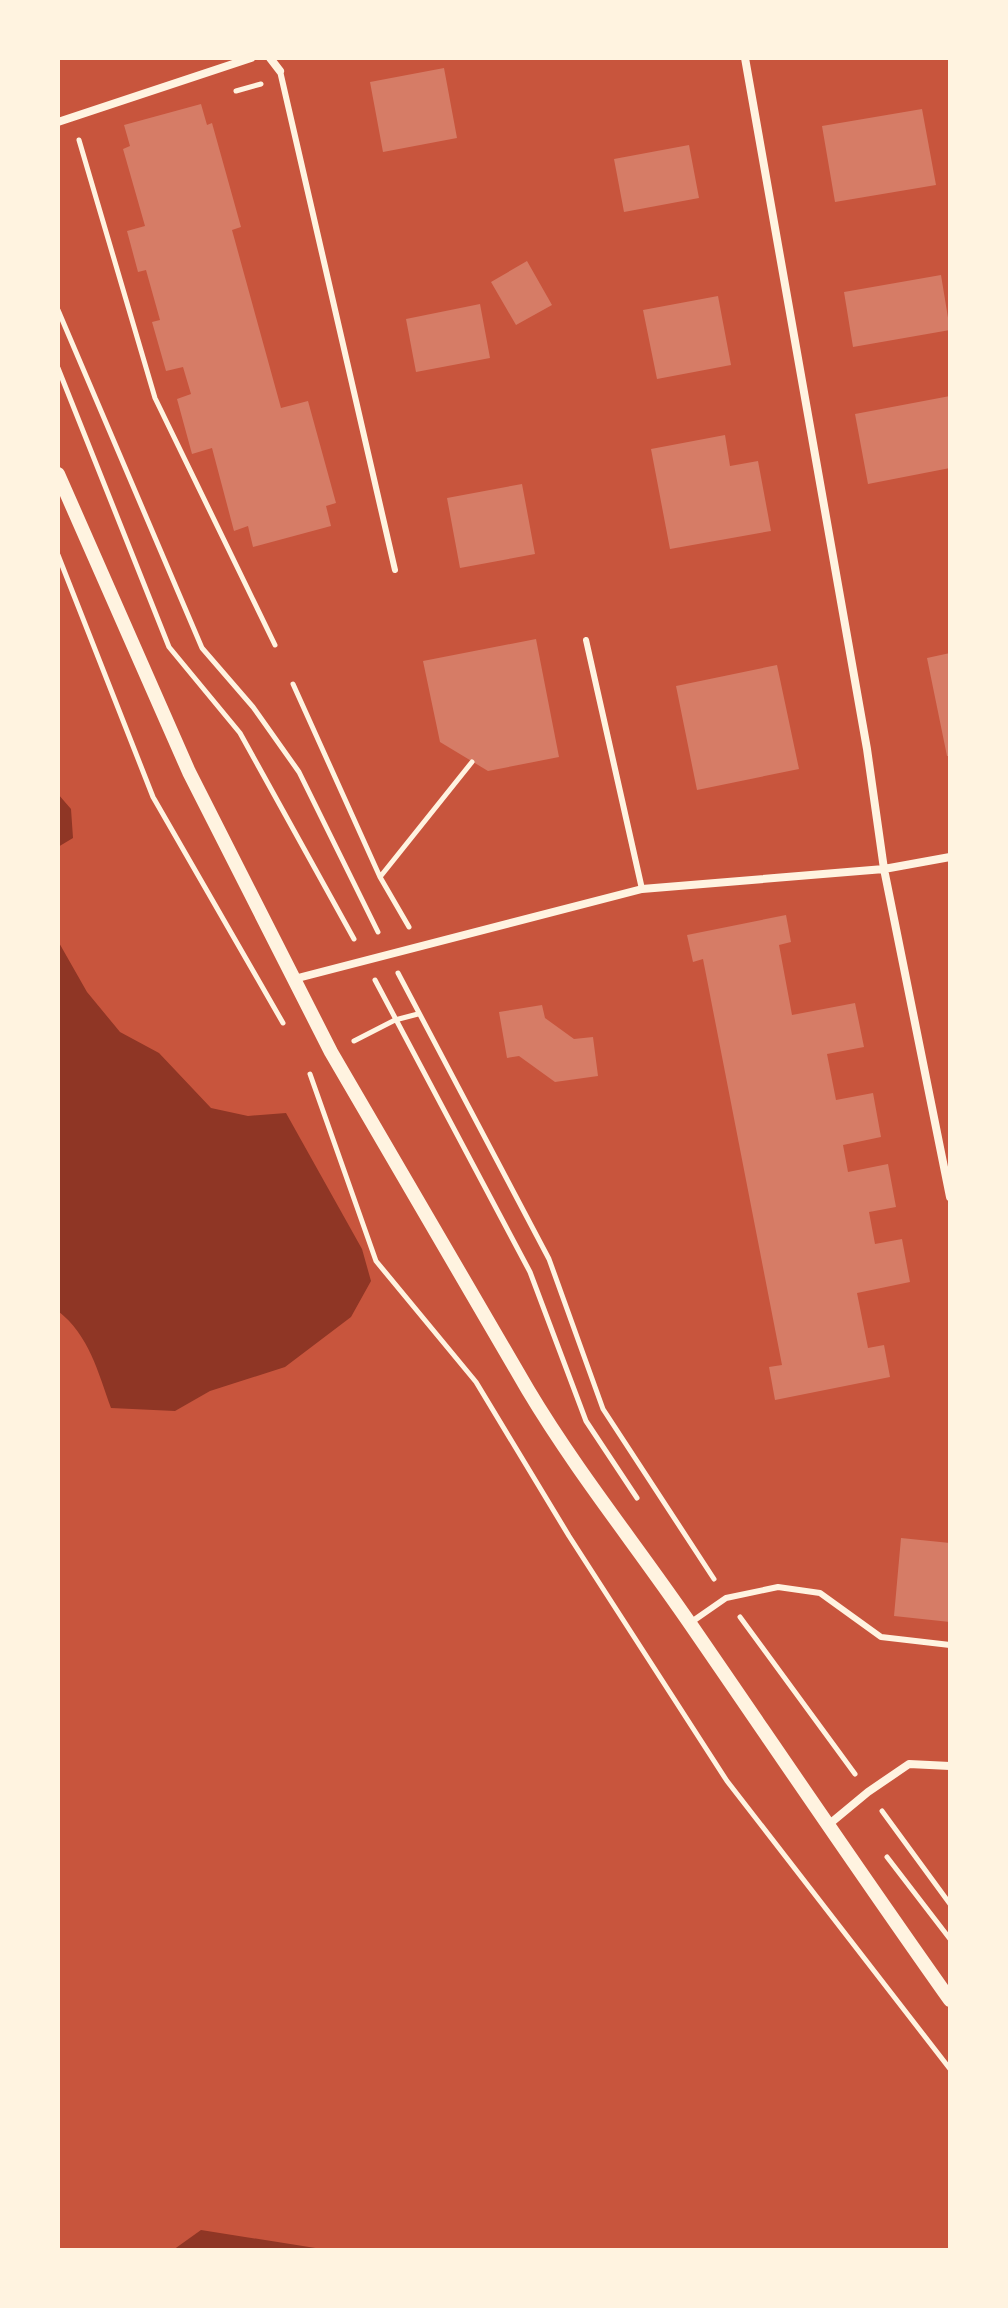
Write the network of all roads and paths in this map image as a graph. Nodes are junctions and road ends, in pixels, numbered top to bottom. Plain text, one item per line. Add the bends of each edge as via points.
1 (251, 58) edge
2 (270, 58) edge
3 (745, 58) edge
4 (281, 75) junction
5 (224, 95) dead end
6 (58, 122) edge
7 (78, 135) dead end
8 (58, 310) edge
9 (58, 368) edge
10 (58, 474) edge
11 (395, 570) dead end
12 (586, 640) dead end
13 (275, 645) dead end
14 (293, 684) dead end
15 (472, 762) dead end
16 (950, 857) edge
17 (884, 869) junction
18 (380, 877) junction
19 (642, 889) junction
20 (419, 946) junction
21 (389, 954) junction
22 (365, 960) junction
23 (294, 979) junction
24 (418, 1014) junction
25 (395, 1020) junction
26 (331, 1052) junction
27 (950, 1197) edge
28 (645, 1509) dead end
29 (726, 1598) junction
30 (690, 1623) junction
31 (950, 1645) edge
32 (950, 1766) edge
33 (868, 1792) junction
34 (826, 1826) junction
35 (885, 1855) dead end
36 (950, 1904) edge
37 (950, 1939) edge
38 (950, 2000) edge

1 - 6 street
2 - 4 street
3 - 17 street
4 - 5 path
4 - 11 lane
7 - 13 path via 155,398
8 - 21 path via 202,648 299,772
9 - 22 path via 169,647 240,733
10 - 23 street via 189,772
12 - 19 lane
14 - 18 path
15 - 18 path
16 - 17 street
17 - 19 street
17 - 27 street
18 - 20 path
19 - 20 street
20 - 21 street
21 - 22 street
21 - 24 path
22 - 23 street
22 - 25 path
23 - 26 street
24 - 25 path
24 - 29 path via 549,1259 603,1409
25 - 26 path
25 - 28 path via 530,1272 586,1421
26 - 30 street via 553,1432
29 - 30 lane
29 - 31 lane via 778,1587 820,1593 881,1637
29 - 33 path
30 - 34 street
32 - 33 street via 909,1764
33 - 34 street
33 - 36 path
34 - 38 street
35 - 37 path

